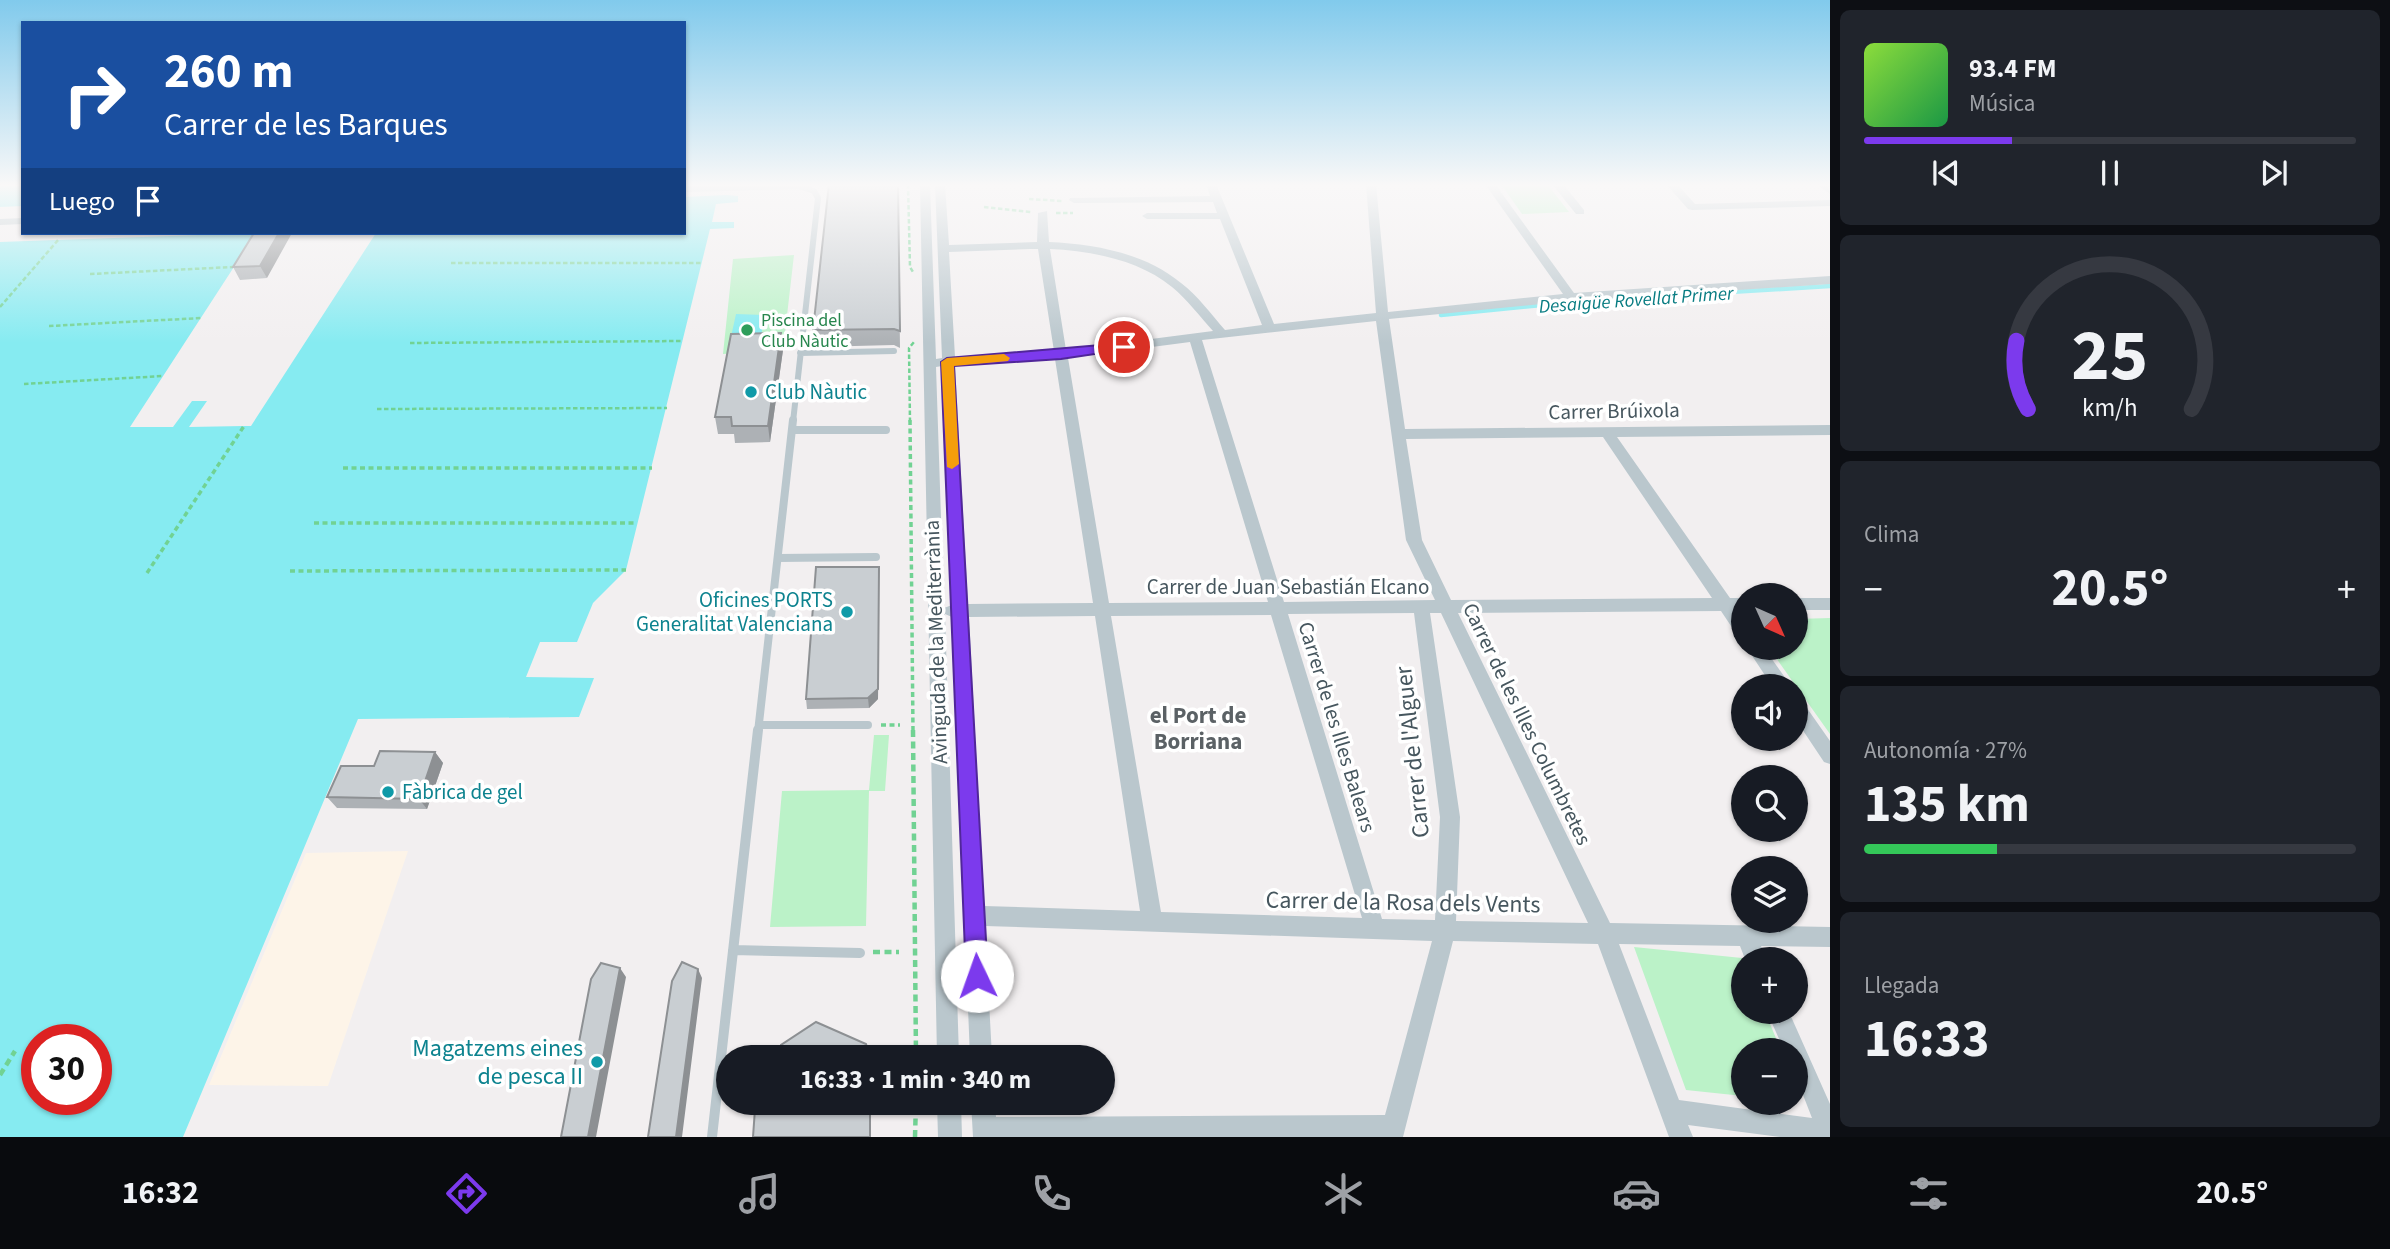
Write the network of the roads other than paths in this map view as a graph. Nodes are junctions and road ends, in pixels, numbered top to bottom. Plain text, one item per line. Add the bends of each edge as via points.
1 (813, 237) edge
2 (926, 237) edge
3 (943, 237) edge
4 (1044, 237) edge
5 (1232, 237) edge
6 (1375, 237) edge
7 (1528, 237) edge
8 (1044, 244) junction
9 (944, 249) junction
10 (1830, 280) edge
11 (1571, 297) junction
12 (1382, 317) junction
13 (1269, 328) junction
14 (1222, 334) junction
15 (1195, 338) junction
16 (894, 351) dead end
17 (800, 352) junction
18 (1061, 355) junction
19 (947, 362) junction
20 (928, 363) junction
21 (792, 430) junction
22 (886, 430) dead end
23 (1830, 430) edge
24 (1607, 432) junction
25 (1399, 434) junction
26 (876, 557) dead end
27 (778, 558) junction
28 (1726, 604) junction
29 (1731, 604) edge
30 (1808, 604) edge
31 (1830, 604) edge
32 (1421, 607) junction
33 (1444, 607) junction
34 (1277, 608) junction
35 (1102, 610) junction
36 (935, 611) junction
37 (959, 611) junction
38 (1731, 612) edge
39 (1808, 724) edge
40 (759, 725) junction
41 (868, 725) road end
42 (1830, 756) edge
43 (974, 916) junction
44 (1152, 922) junction
45 (1375, 928) junction
46 (1445, 931) junction
47 (1604, 933) junction
48 (1746, 936) junction
49 (1830, 937) edge
50 (1751, 947) edge
51 (733, 950) junction
52 (860, 953) road end
53 (948, 1045) edge
54 (980, 1045) edge
55 (1808, 1081) edge
56 (1673, 1111) junction
57 (949, 1115) edge
58 (984, 1115) edge
59 (1393, 1132) edge
60 (1830, 1132) edge
61 (985, 1133) edge
62 (712, 1137) edge
63 (950, 1137) edge
64 (1681, 1137) edge

1 - 17 lane
2 - 20 street, Avinguda de la Mediterrània
3 - 9 street, Avinguda de la Mediterrània
4 - 8 street
5 - 13 street
6 - 12 street, Carrer de les Illes Columbretes
7 - 11 street
8 - 9 street
8 - 14 street via 1146,266 1172,281
8 - 18 street
9 - 19 street, Avinguda de la Mediterrània
10 - 11 street
11 - 12 street
12 - 13 street
12 - 25 street, Carrer de les Illes Columbretes
13 - 14 street
14 - 15 street
15 - 18 street
15 - 34 street, Carrer de les Illes Balears
16 - 17 lane
17 - 21 lane
18 - 19 street
18 - 35 street
19 - 20 street
19 - 37 street, Avinguda de la Mediterrània
20 - 36 street, Avinguda de la Mediterrània
21 - 22 lane
21 - 27 lane
23 - 24 street, Carrer Brúixola
24 - 25 street, Carrer Brúixola
24 - 28 street
25 - 33 street, Carrer de les Illes Columbretes via 1414,540
26 - 27 lane
27 - 40 lane
28 - 29 street, Carrer de Juan Sebastián Elcano
28 - 33 street, Carrer de Juan Sebastián Elcano
28 - 38 street
30 - 31 street
32 - 33 street, Carrer de Juan Sebastián Elcano
32 - 34 street, Carrer de Juan Sebastián Elcano
32 - 46 street, Carrer de l'Alguer via 1450,817
33 - 47 street, Carrer de les Illes Columbretes
34 - 35 street, Carrer de Juan Sebastián Elcano
34 - 45 street, Carrer de les Illes Balears
35 - 37 street, Carrer de Juan Sebastián Elcano
35 - 44 street
36 - 37 street, Carrer de Juan Sebastián Elcano
36 - 53 street, Avinguda de la Mediterrània
37 - 43 street, Avinguda de la Mediterrània
39 - 42 street
40 - 41 lane
40 - 51 lane
43 - 44 street, Carrer de la Rosa dels Vents
43 - 54 street, Avinguda de la Mediterrània
44 - 45 street, Carrer de la Rosa dels Vents
45 - 46 street, Carrer de la Rosa dels Vents
46 - 47 street, Carrer de la Rosa dels Vents
46 - 59 street, Carrer de l'Alguer
47 - 48 street, Carrer de la Rosa dels Vents
47 - 56 street, Carrer de les Illes Columbretes
48 - 49 street, Carrer de la Rosa dels Vents
48 - 50 street
51 - 52 lane
51 - 62 lane
55 - 60 street
56 - 60 street
56 - 64 street, Carrer de les Illes Columbretes
57 - 63 street
58 - 61 street
59 - 61 street

